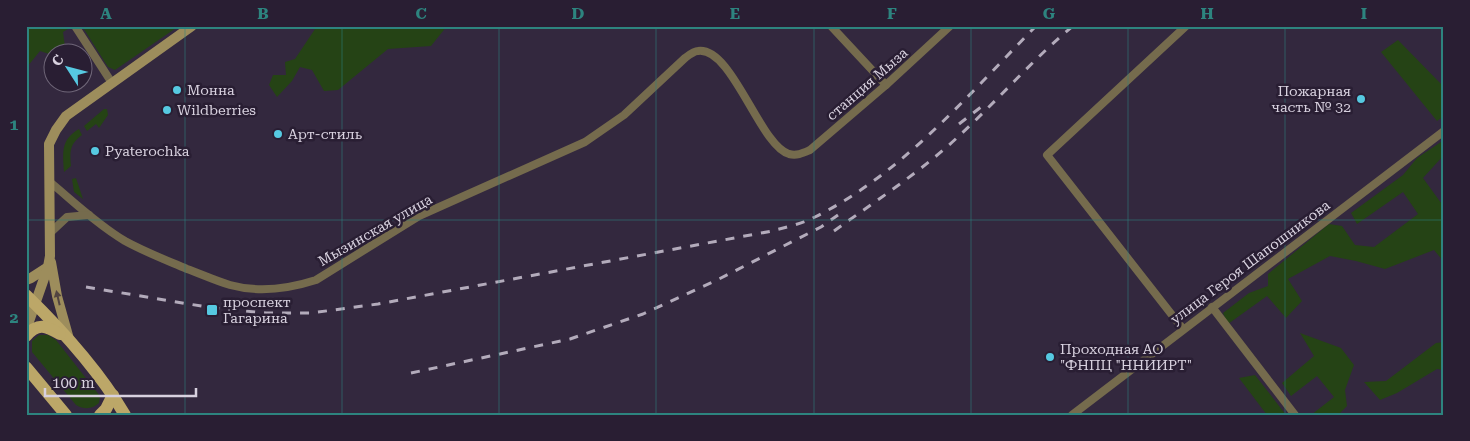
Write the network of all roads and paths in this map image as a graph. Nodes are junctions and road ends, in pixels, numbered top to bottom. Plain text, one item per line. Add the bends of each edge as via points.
1 (75, 26) edge
2 (192, 26) edge
3 (831, 26) edge
4 (950, 26) edge
5 (1186, 26) edge
6 (112, 83) junction
7 (886, 85) junction
8 (1444, 131) edge
9 (798, 155) joint
10 (50, 182) junction
11 (89, 215) junction
12 (51, 232) junction
13 (50, 256) junction
14 (48, 267) junction
15 (26, 280) edge
16 (31, 300) edge
17 (1212, 307) junction
18 (1183, 329) junction
19 (26, 330) edge
20 (26, 336) edge
21 (69, 339) junction
22 (26, 367) edge
23 (113, 395) junction
24 (66, 415) edge
25 (100, 415) edge
26 (125, 415) edge
27 (1072, 415) edge
28 (1295, 415) edge

1 - 6 street
2 - 6 main road
3 - 7 street
4 - 7 street, станция Мыза
5 - 18 street via 1047,155
6 - 10 main road via 66,116 56,130 49,144
7 - 9 street, станция Мыза via 810,150
8 - 17 street, улица Героя Шапошникова
9 - 11 street, Мызинская улица via 787,154 774,142 726,67 706,51 696,51 624,115 585,142 419,216 316,280 298,285 278,289 230,286 124,240
10 - 11 street, Мызинская улица
10 - 12 main road
11 - 12 street via 67,217
12 - 13 main road
13 - 14 main road
21 -> 13 main road
14 - 15 main road
14 - 16 main road
16 - 19 main road
16 - 21 main road
17 - 18 street, улица Героя Шапошникова
17 - 28 street
18 - 27 street, улица Героя Шапошникова
20 - 21 main road via 40,326
21 - 23 main road
22 - 24 main road
23 - 25 main road
23 - 26 main road

